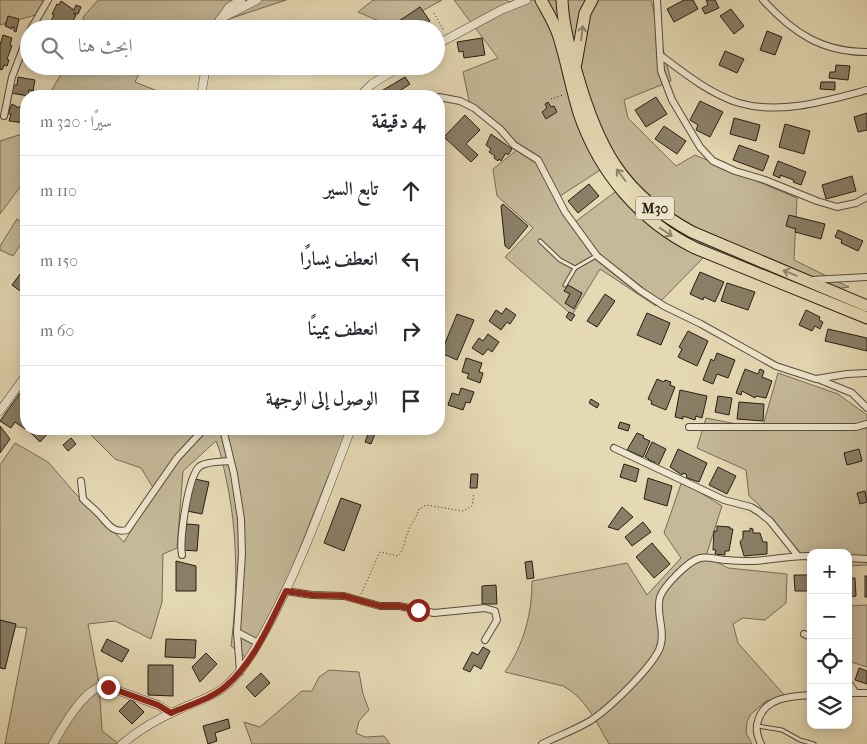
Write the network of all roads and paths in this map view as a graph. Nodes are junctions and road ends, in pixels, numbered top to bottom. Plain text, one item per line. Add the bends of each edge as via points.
1 (48, 0) edge
2 (241, 0) edge
3 (257, 0) edge
4 (526, 0) edge
5 (541, 0) edge
6 (562, 0) edge
7 (592, 0) edge
8 (658, 0) edge
9 (763, 0) edge
10 (434, 12) dead end
11 (36, 20) edge
12 (220, 20) edge
13 (224, 20) edge
14 (438, 20) edge
15 (558, 21) junction
16 (445, 32) edge
17 (448, 38) junction
18 (445, 40) edge
19 (867, 52) edge
20 (660, 55) junction
21 (20, 56) edge
22 (575, 67) junction
23 (204, 75) edge
24 (386, 75) edge
25 (202, 90) edge
26 (366, 90) edge
27 (867, 90) edge
28 (573, 91) junction
29 (445, 99) edge
30 (551, 99) dead end
31 (4, 116) dead end
32 (867, 197) edge
33 (540, 241) dead end
34 (597, 256) junction
35 (576, 268) junction
36 (867, 277) edge
37 (807, 280) junction
38 (565, 285) dead end
39 (867, 306) edge
40 (867, 318) edge
41 (867, 373) edge
42 (816, 379) junction
43 (20, 383) edge
44 (867, 408) edge
45 (0, 411) edge
46 (867, 424) edge
47 (689, 427) dead end
48 (198, 435) edge
49 (225, 435) edge
50 (350, 435) edge
51 (614, 448) dead end
52 (230, 461) junction
53 (81, 481) dead end
54 (474, 493) dead end
55 (182, 555) dead end
56 (798, 556) junction
57 (807, 556) edge
58 (852, 558) edge
59 (867, 559) edge
60 (286, 591) junction
61 (358, 600) junction
62 (237, 632) junction
63 (804, 634) dead end
64 (807, 635) edge
65 (485, 640) dead end
66 (258, 643) junction
67 (240, 672) junction
68 (849, 684) edge
69 (852, 693) edge
70 (856, 693) junction
71 (867, 693) edge
72 (807, 695) edge
73 (171, 713) junction
74 (756, 726) junction
75 (53, 744) edge
76 (122, 744) edge
77 (542, 744) edge
78 (761, 744) edge
79 (814, 744) edge

1 - 11 street
2 - 12 street via 229,7
3 - 13 street
4 - 17 street
5 - 15 highway, M30
6 - 15 highway, M30
22 -> 7 highway via 585,13
8 - 20 street
9 - 19 street via 798,32 816,42 850,52
10 - 14 path
15 - 22 highway, M30
15 - 28 highway, M30 via 558,34
16 - 17 path
17 - 18 street
20 - 27 street via 715,92 759,108 783,108
20 - 32 street via 662,79 672,100 700,147 713,161 837,207
21 - 31 street
37 -> 22 highway, M30 via 692,232 669,219 639,194 618,171 597,134
23 - 25 street
24 - 26 street
28 - 30 path
28 -> 40 highway, M30 via 586,132 607,173 656,224 695,248
29 - 34 street via 474,108 514,145 538,160 565,212
33 - 35 lane via 560,260
34 - 35 lane
34 - 42 street via 664,306 776,366
35 - 38 lane
36 - 37 street
37 - 39 highway, M30
41 - 42 street
42 - 44 street via 852,393
43 - 45 street
46 - 47 street via 856,427
48 - 53 street via 177,458 127,530 121,532 108,526 83,499
49 - 52 street
50 - 60 street
51 - 56 street via 724,500 751,507 770,521
52 - 55 street via 200,466 194,475 185,509 180,547
52 - 62 street via 241,527
54 - 61 path via 472,506 463,511 426,505 418,509 402,552 398,556 380,552
56 - 57 street
56 - 77 street via 753,561 699,558 687,566 660,596 662,637 652,662 593,719
58 - 59 street
60 - 61 street
60 - 66 street
61 - 65 street via 434,613 485,608 495,611 497,620
62 - 66 street
62 - 67 street
63 - 64 street
66 - 67 street
67 - 73 street via 219,691
68 - 70 street
69 - 70 street
70 - 71 street
72 - 74 street via 792,696 767,705
73 - 75 street via 158,705 100,686 82,701
73 - 76 street
74 - 78 street
74 - 79 lane via 782,730

